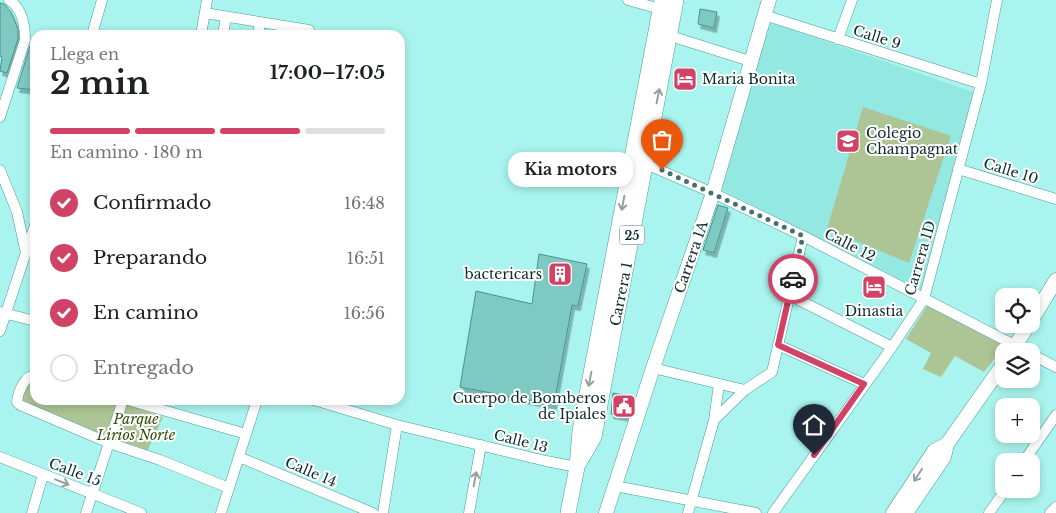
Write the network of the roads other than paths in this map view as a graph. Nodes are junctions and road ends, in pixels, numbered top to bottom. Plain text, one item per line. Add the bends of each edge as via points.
1 (9, 0) edge
2 (102, 0) edge
3 (207, 0) edge
4 (628, 0) edge
5 (676, 0) edge
6 (769, 0) edge
7 (852, 0) edge
8 (997, 0) edge
9 (661, 5) edge
10 (204, 13) junction
11 (764, 15) junction
12 (226, 17) junction
13 (260, 22) junction
14 (93, 30) edge
15 (202, 30) edge
16 (224, 30) edge
17 (259, 30) edge
18 (309, 30) dead end
19 (663, 34) junction
20 (838, 39) junction
21 (750, 61) junction
22 (981, 84) junction
23 (0, 117) edge
24 (639, 161) junction
25 (0, 170) edge
26 (958, 170) junction
27 (713, 193) junction
28 (1056, 199) edge
29 (803, 236) junction
30 (30, 239) edge
31 (26, 250) junction
32 (1056, 280) edge
33 (789, 295) junction
34 (924, 299) junction
35 (1040, 306) edge
36 (3, 313) edge
37 (30, 320) edge
38 (0, 331) edge
39 (1007, 343) edge
40 (778, 345) junction
41 (892, 346) junction
42 (1040, 359) edge
43 (1056, 367) edge
44 (653, 368) junction
45 (995, 376) edge
46 (30, 377) edge
47 (719, 384) junction
48 (864, 384) junction
49 (745, 390) junction
50 (120, 405) edge
51 (145, 405) edge
52 (255, 405) edge
53 (331, 405) edge
54 (1056, 415) edge
55 (714, 420) junction
56 (397, 425) junction
57 (246, 434) junction
58 (109, 442) junction
59 (948, 444) junction
60 (481, 445) junction
61 (1030, 453) edge
62 (0, 457) edge
63 (239, 457) junction
64 (577, 467) junction
65 (44, 475) junction
66 (615, 486) junction
67 (229, 488) junction
68 (92, 493) junction
69 (1000, 498) edge
70 (693, 500) junction
71 (1056, 507) edge
72 (32, 513) edge
73 (86, 513) edge
74 (140, 513) edge
75 (221, 513) edge
76 (373, 513) edge
77 (383, 513) edge
78 (469, 513) edge
79 (568, 513) edge
80 (606, 513) edge
81 (688, 513) edge
82 (756, 513) edge
83 (773, 513) edge
84 (894, 513) edge
85 (906, 513) edge
86 (989, 513) edge
87 (1050, 513) edge

1 - 23 street via 18,8 25,40
2 - 14 street
3 - 10 street
4 - 9 street
5 - 19 main road, Carrera 1 / 25
6 - 11 street, Carrera 1A
7 - 20 street
8 - 22 street, Carrera 1D
9 - 19 main road, Carrera 1 / 25
10 - 12 street
10 - 15 street
11 - 20 street, Calle 9
11 - 21 street, Carrera 1A
12 - 13 street
12 - 16 street
13 - 17 street
13 - 18 street
19 - 21 street
19 - 24 main road, Carrera 1 / 25
20 - 22 street, Calle 9
21 - 27 street, Carrera 1A
22 - 26 street, Carrera 1D
24 - 27 street, Calle 12
24 - 64 main road, Carrera 1 / 25 via 601,358 594,437
25 - 31 street via 17,212
26 - 28 street, Calle 10
26 - 34 street, Carrera 1D
27 - 29 street, Calle 12
27 - 44 street, Carrera 1A
29 - 33 street
29 - 34 street, Calle 12
30 - 31 street
31 - 36 street
32 - 35 street
33 - 40 street
33 - 41 street
34 - 39 street, Calle 12
34 - 41 street, Carrera 1D
36 - 37 street
36 - 38 street
40 - 48 street
40 - 49 street via 772,372
41 - 48 street, Carrera 1D
42 - 43 street
44 - 47 street
44 - 66 street, Carrera 1A
45 - 59 street
46 - 58 street via 18,397 20,406
47 - 49 street
47 - 55 street
48 - 83 street, Carrera 1D
49 - 55 street
50 - 58 street
51 - 57 street
52 - 57 street
53 - 56 street, Calle 13
54 - 61 street
55 - 70 street
56 - 60 street, Calle 13
56 - 77 street
57 - 63 street
58 - 67 street
58 - 68 street
59 -> 84 street via 934,451
59 - 85 street via 944,457
60 - 64 street, Calle 13
78 -> 60 street
62 - 65 street, Calle 15
63 - 67 street
63 - 76 street, Calle 14
64 - 79 main road, Carrera 1 / 25
65 -> 68 street, Calle 15
65 - 72 street
66 - 70 street
66 - 80 street, Carrera 1A
67 - 75 street
68 - 73 street
68 - 74 street, Calle 15
69 - 86 street
70 - 81 street
70 - 82 street
71 - 87 street

